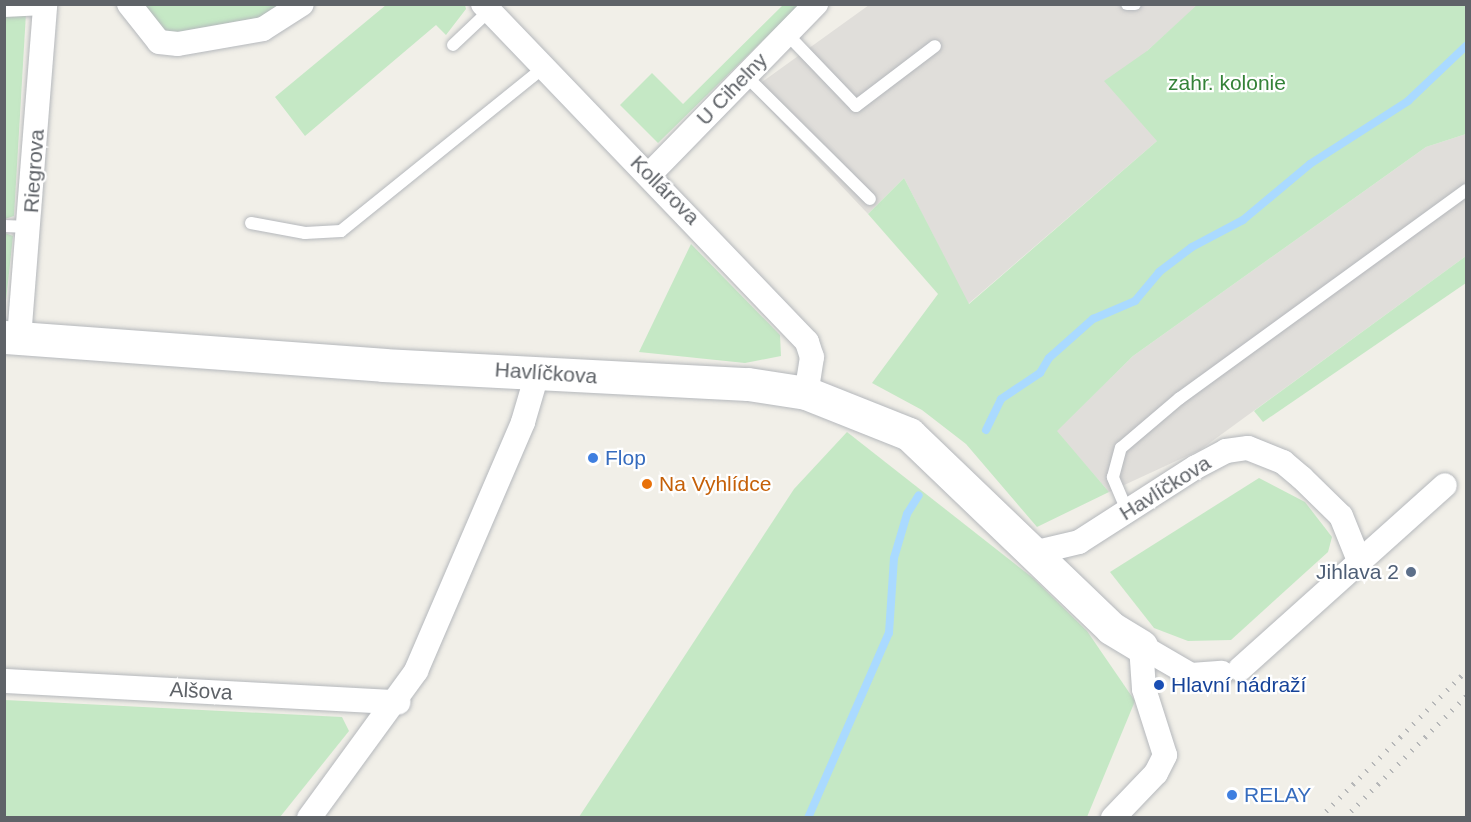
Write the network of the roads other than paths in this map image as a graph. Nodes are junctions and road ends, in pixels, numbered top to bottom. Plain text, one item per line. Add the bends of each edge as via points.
1 (129, 4) edge
2 (302, 4) edge
3 (816, 4) edge
4 (1127, 4) edge
5 (1135, 4) edge
6 (45, 7) edge
7 (486, 8) edge
8 (4, 11) edge
9 (786, 33) junction
10 (453, 45) dead end
11 (935, 46) dead end
12 (544, 67) junction
13 (745, 75) junction
14 (650, 174) junction
15 (1467, 190) edge
16 (870, 199) dead end
17 (251, 223) dead end
18 (4, 226) edge
19 (30, 227) junction
20 (12, 337) edge
21 (538, 371) junction
22 (806, 393) junction
23 (1445, 485) dead end
24 (1128, 513) junction
25 (1033, 553) junction
26 (1358, 558) junction
27 (1141, 646) junction
28 (4, 681) edge
29 (398, 702) junction
30 (309, 818) edge
31 (1113, 818) edge

1 - 2 street via 159,42 178,44 263,29
3 - 9 street, U Cihelny
4 - 5 lane
6 - 8 lane
6 - 19 street, Riegrova
7 - 10 lane
7 - 12 street, Kollárova
9 - 11 lane via 856,106
9 - 13 street, U Cihelny
12 - 14 street, Kollárova
12 - 17 lane via 341,231 305,233
13 - 14 street, U Cihelny
13 - 16 lane
14 - 22 street, Kollárova via 807,342 812,357
15 - 24 lane via 1180,398 1121,448 1113,477
18 - 19 lane
19 - 20 street, Riegrova
20 - 21 street, Havlíčkova
21 - 22 street, Havlíčkova via 748,384
21 - 29 street via 523,422
22 - 25 street, Havlíčkova via 909,434
23 - 26 street, Havlíčkova via 1377,550
24 - 25 street, Havlíčkova via 1079,542
24 - 26 street, Havlíčkova via 1196,467 1226,451 1248,448 1282,462 1341,516
25 - 27 street, Havlíčkova via 1111,628
26 - 27 street, Havlíčkova via 1255,661 1231,671 1191,675
27 - 31 street via 1144,689 1165,754 1156,773
28 - 29 street, Alšova
29 - 30 street

